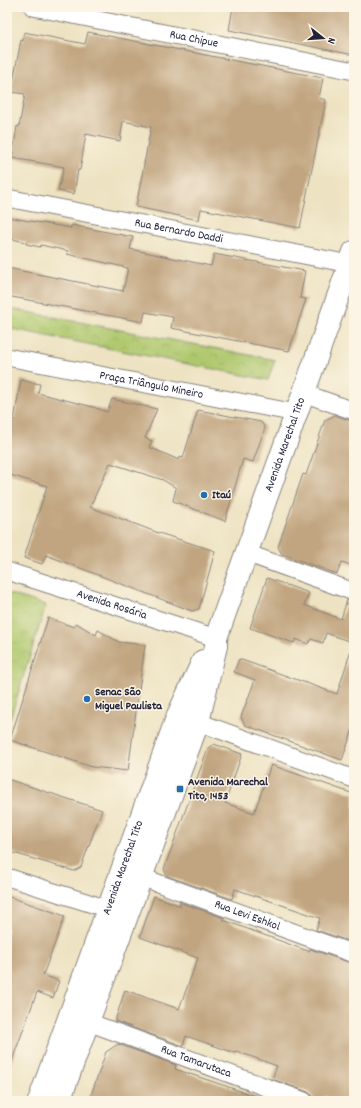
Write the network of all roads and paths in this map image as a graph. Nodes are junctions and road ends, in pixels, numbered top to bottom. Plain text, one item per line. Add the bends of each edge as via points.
1 (33, 7) edge
2 (354, 71) edge
3 (7, 198) edge
4 (352, 258) edge
5 (7, 357) edge
6 (300, 403) junction
7 (354, 410) edge
8 (246, 553) junction
9 (7, 571) edge
10 (354, 592) edge
11 (216, 638) junction
12 (198, 722) junction
13 (354, 779) edge
14 (7, 877) edge
15 (141, 877) junction
16 (108, 909) junction
17 (354, 954) edge
18 (107, 970) junction
19 (88, 1022) junction
20 (39, 1101) edge
21 (59, 1101) edge
22 (304, 1101) edge

1 - 2 street, Rua Chipue
3 - 4 street, Rua Bernardo Daddi
4 - 6 main road, Avenida Marechal Tito
5 - 6 street, Praça Triângulo Mineiro
6 - 7 street, Praça Triângulo Mineiro
6 - 8 main road, Avenida Marechal Tito
8 - 10 street
8 - 11 main road, Avenida Marechal Tito
9 - 11 street, Avenida Rosária
11 - 12 main road via 193,702 193,711
11 - 16 main road, Avenida Marechal Tito via 211,643 178,715
12 - 13 street
12 - 15 main road, Avenida Marechal Tito
14 - 16 street
15 - 17 street, Rua Levi Eshkol
15 - 18 main road, Avenida Marechal Tito
16 - 18 main road via 113,940 106,964
16 - 20 main road, Avenida Marechal Tito
18 - 19 main road, Avenida Marechal Tito
19 - 21 main road, Avenida Marechal Tito
19 - 22 street, Rua Tamarutaca

